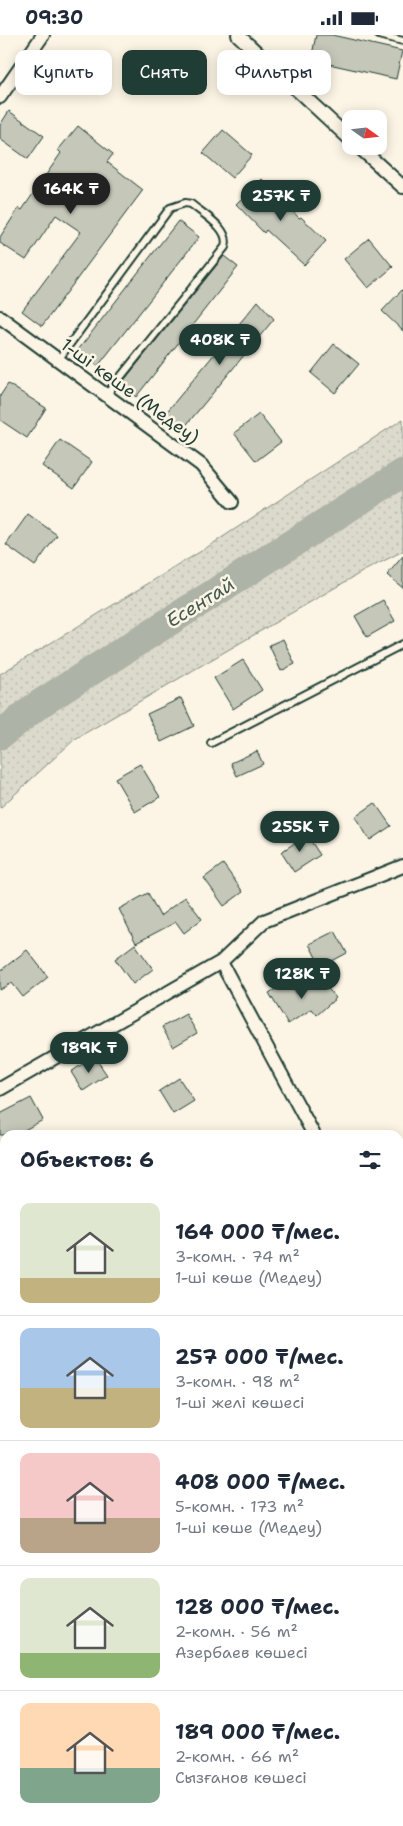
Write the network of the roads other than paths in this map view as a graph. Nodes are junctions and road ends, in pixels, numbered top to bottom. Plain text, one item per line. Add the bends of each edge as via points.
1 (43, 35) edge
2 (238, 35) edge
3 (379, 35) edge
4 (403, 41) edge
5 (0, 97) edge
6 (342, 132) edge
7 (368, 155) edge
8 (403, 187) edge
9 (0, 317) edge
10 (58, 360) junction
11 (106, 395) junction
12 (232, 502) dead end
13 (403, 644) edge
14 (211, 743) dead end
15 (403, 865) edge
16 (221, 961) junction
17 (0, 1089) edge
18 (311, 1130) edge

1 - 5 street
2 - 6 street
3 - 4 lane
7 - 8 street
9 - 10 street, 1-ші көше (Медеу)
10 - 11 street, 1-ші көше (Медеу)
10 - 11 lane via 170,208 191,204 222,231 227,242 225,247
11 - 12 street, 1-ші көше (Медеу) via 201,465
13 - 14 lane
15 - 16 street via 264,921
16 - 17 street
16 - 18 street

